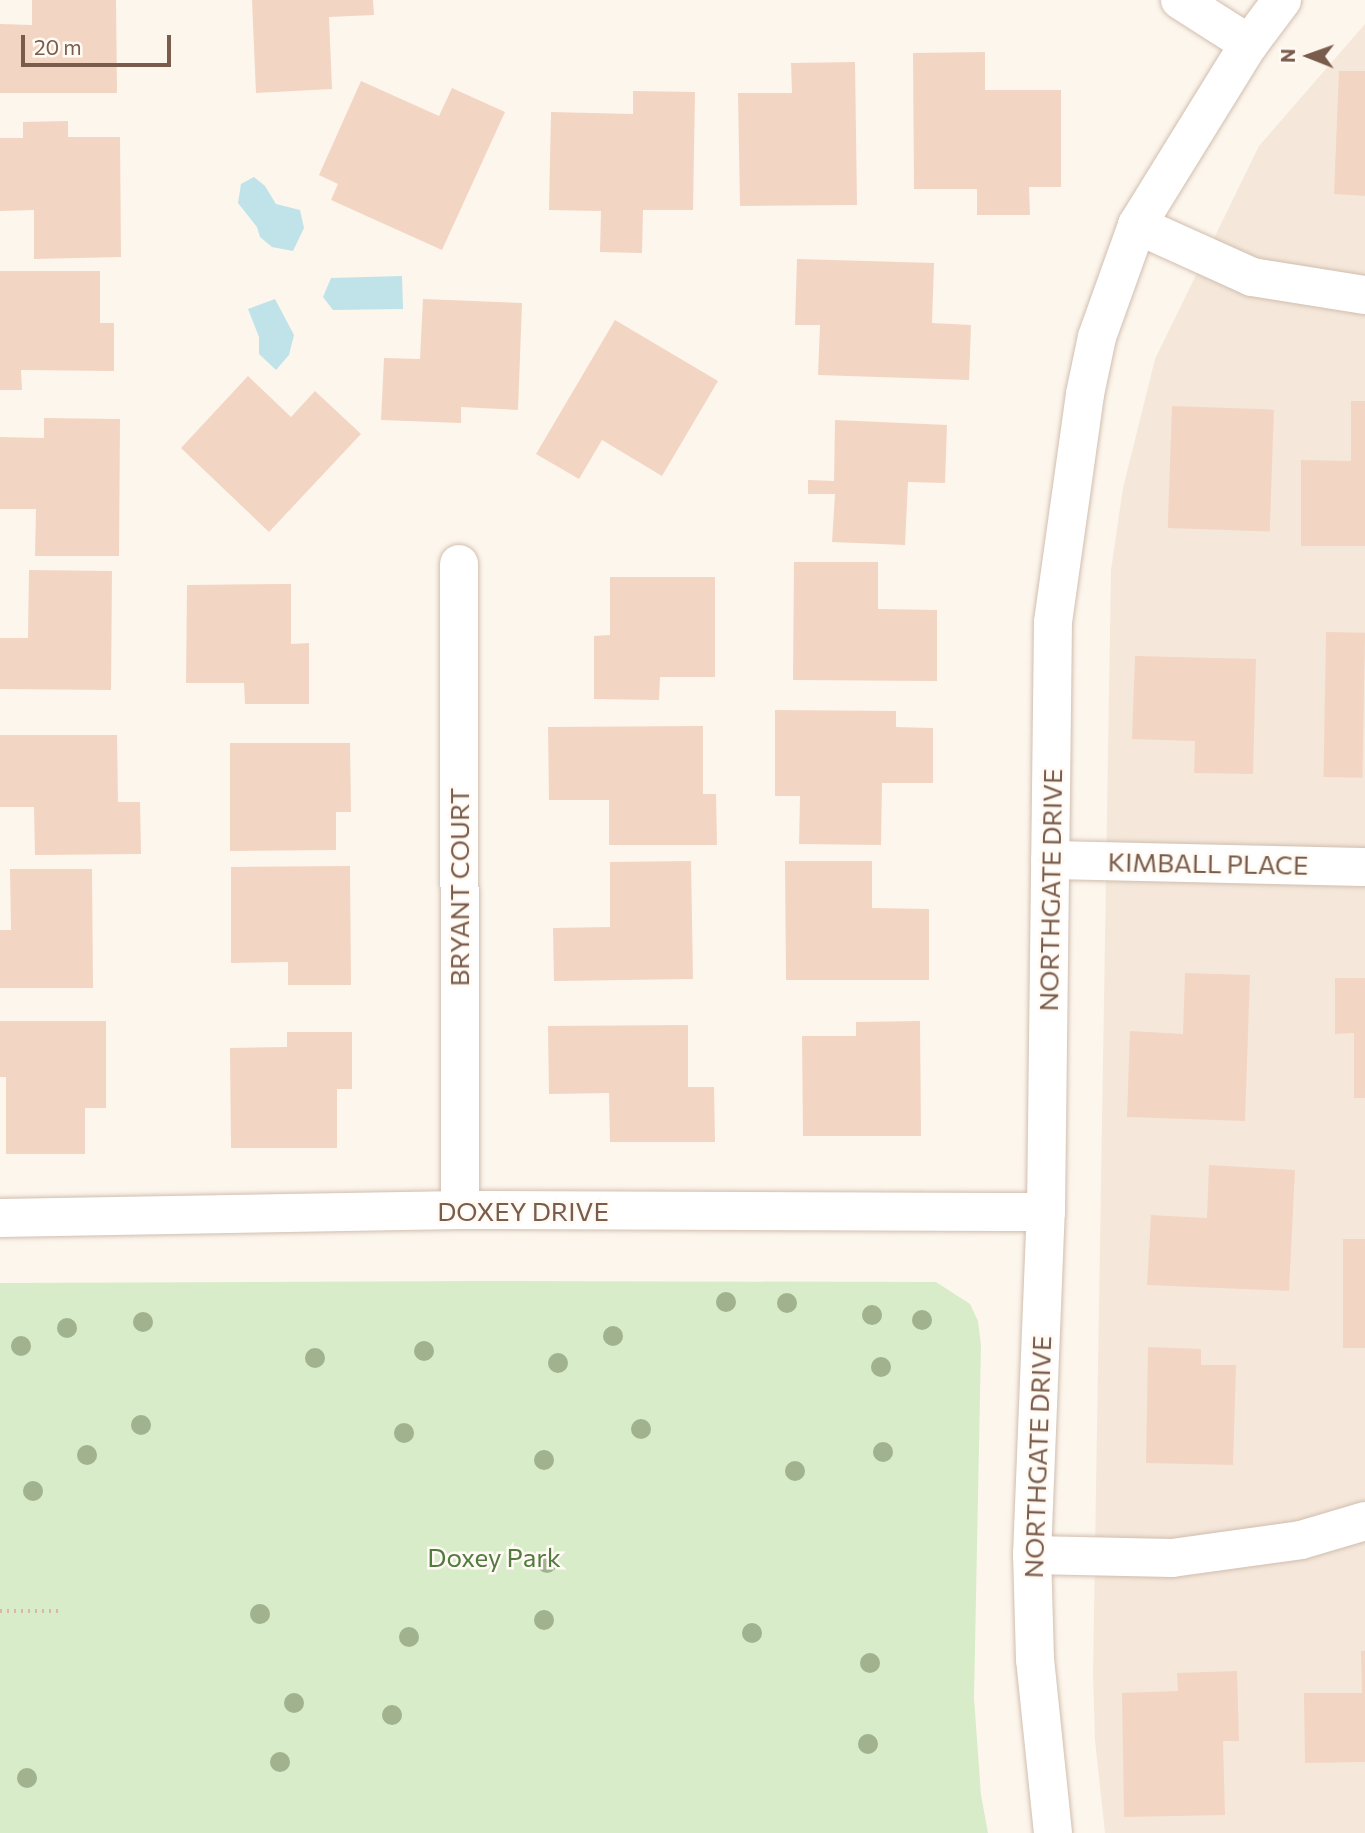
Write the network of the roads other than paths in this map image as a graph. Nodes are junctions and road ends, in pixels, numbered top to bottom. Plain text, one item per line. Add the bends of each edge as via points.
1 (1180, 0) edge
2 (1282, 0) edge
3 (1249, 44) junction
4 (1137, 225) junction
5 (1365, 295) edge
6 (459, 564) dead end
7 (1050, 860) junction
8 (1365, 867) edge
9 (460, 1210) junction
10 (1046, 1212) junction
11 (0, 1218) edge
12 (1365, 1521) edge
13 (1032, 1555) junction
14 (1053, 1833) edge

1 - 3 street
2 - 3 street, NORTHGATE DRIVE
3 - 4 street, NORTHGATE DRIVE
4 - 5 street via 1252,277
4 - 7 street, NORTHGATE DRIVE via 1097,337 1052,622
6 - 9 street, BRYANT COURT
7 - 8 street, KIMBALL PLACE
7 - 10 street, NORTHGATE DRIVE
9 - 10 street, DOXEY DRIVE
9 - 11 street, DOXEY DRIVE
10 - 13 street, NORTHGATE DRIVE
12 - 13 street via 1301,1540 1172,1558
13 - 14 street, NORTHGATE DRIVE via 1035,1660

